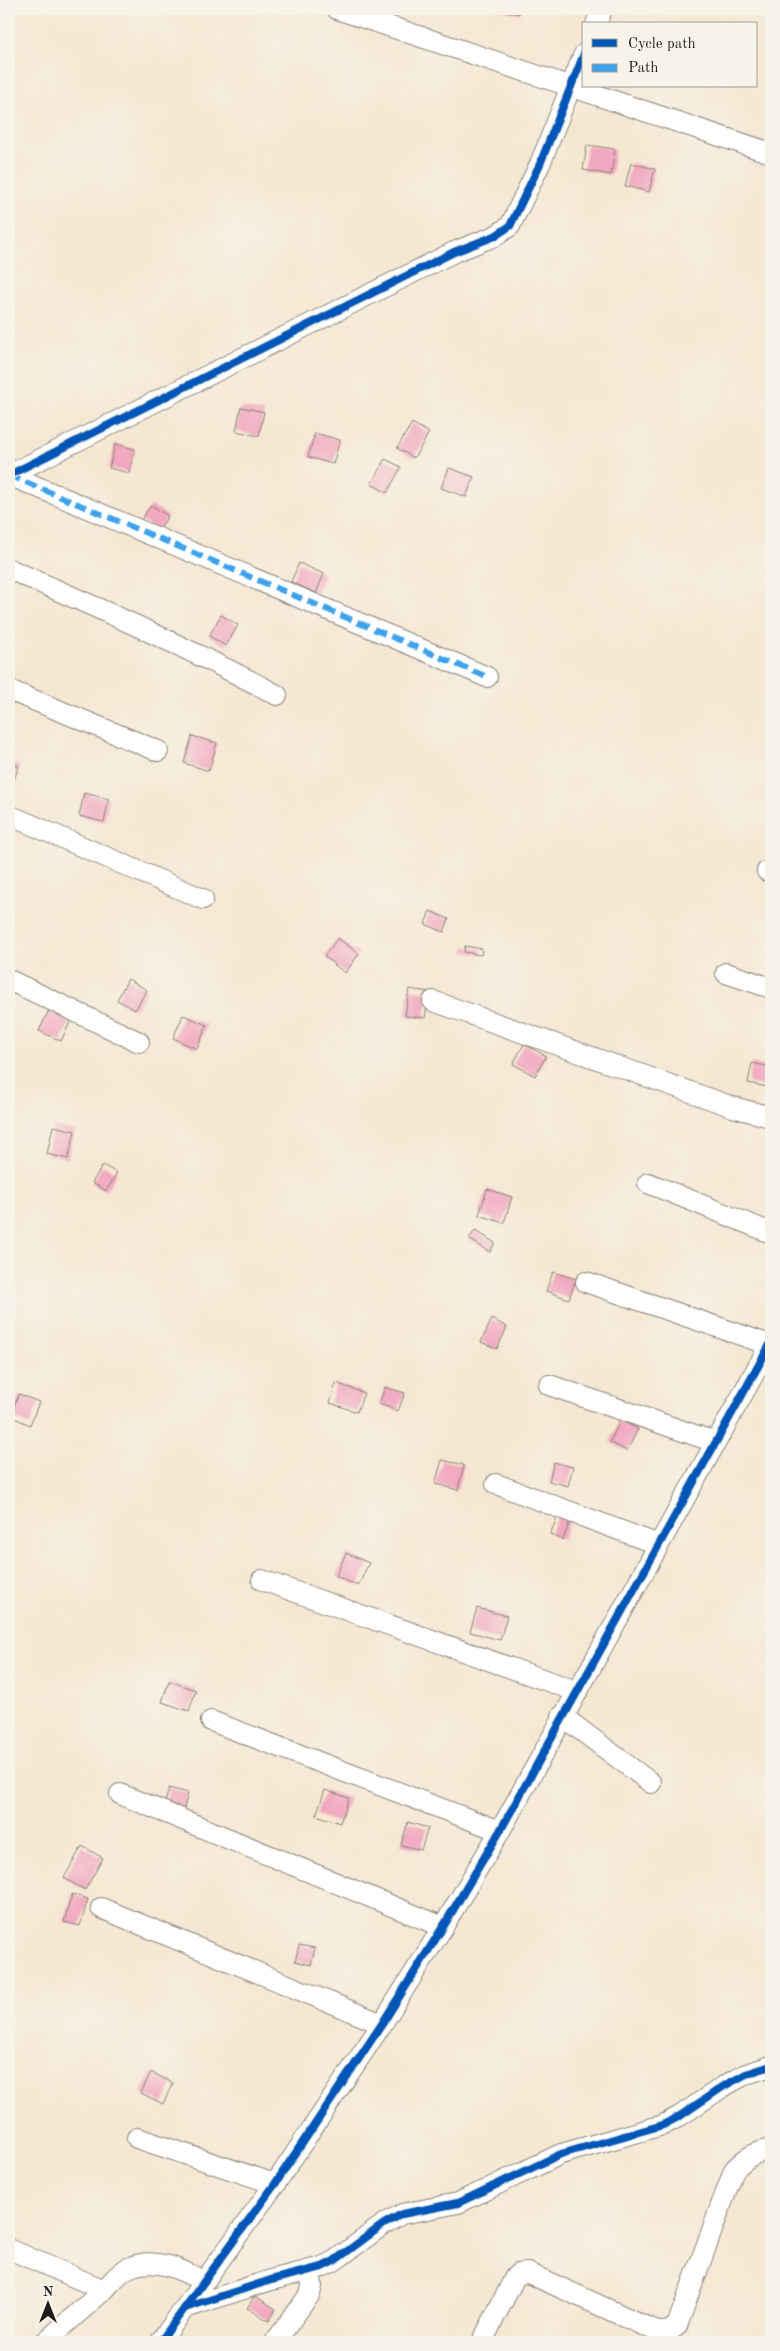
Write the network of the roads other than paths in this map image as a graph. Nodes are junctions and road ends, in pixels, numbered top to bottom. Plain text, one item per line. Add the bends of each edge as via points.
1 (337, 9) edge
2 (602, 9) edge
3 (597, 22) edge
4 (582, 59) edge
5 (571, 86) junction
6 (771, 153) edge
7 (9, 475) edge
8 (9, 569) edge
9 (487, 678) dead end
10 (9, 690) edge
11 (277, 695) dead end
12 (158, 752) dead end
13 (9, 815) edge
14 (203, 900) dead end
15 (726, 973) dead end
16 (9, 980) edge
17 (771, 988) edge
18 (433, 1001) dead end
19 (139, 1042) dead end
20 (771, 1117) edge
21 (648, 1183) dead end
22 (771, 1233) edge
23 (586, 1282) dead end
24 (771, 1344) edge
25 (549, 1385) dead end
26 (715, 1442) junction
27 (496, 1484) dead end
28 (659, 1544) junction
29 (262, 1580) dead end
30 (576, 1691) junction
31 (562, 1716) junction
32 (211, 1721) dead end
33 (651, 1783) dead end
34 (120, 1794) dead end
35 (500, 1831) junction
36 (101, 1908) dead end
37 (443, 1927) junction
38 (382, 2024) junction
39 (771, 2066) edge
40 (137, 2138) dead end
41 (771, 2148) edge
42 (275, 2184) junction
43 (9, 2249) edge
44 (310, 2271) junction
45 (203, 2281) junction
46 (104, 2290) junction
47 (185, 2308) junction
48 (45, 2342) edge
49 (160, 2342) edge
50 (275, 2342) edge
51 (482, 2342) edge

1 - 5 street
2 - 3 street
4 - 5 street
5 - 6 street
5 - 7 street via 522,204 506,231 454,252
7 - 9 street
8 - 11 street via 160,635
10 - 12 street
13 - 14 street
15 - 17 street
16 - 19 street
18 - 20 street via 733,1107
21 - 22 street
23 - 24 street
24 - 26 street
25 - 26 street
26 - 28 street
27 - 28 street
28 - 30 street
29 - 30 street
30 - 31 street
31 - 33 street
31 - 35 street
32 - 35 street
34 - 37 street
35 - 37 street
36 - 38 street
37 - 38 street
38 - 42 street
39 - 44 street via 724,2086 663,2125 561,2154 458,2203 402,2214 334,2261
40 - 42 street
41 - 51 street via 751,2156 734,2170 672,2330 658,2332 522,2273 515,2277
42 - 45 street
43 - 46 street
44 - 47 street
44 - 50 street via 310,2294
45 - 46 street via 176,2267 147,2263 126,2268
45 - 47 street
46 - 48 street
47 - 49 street

